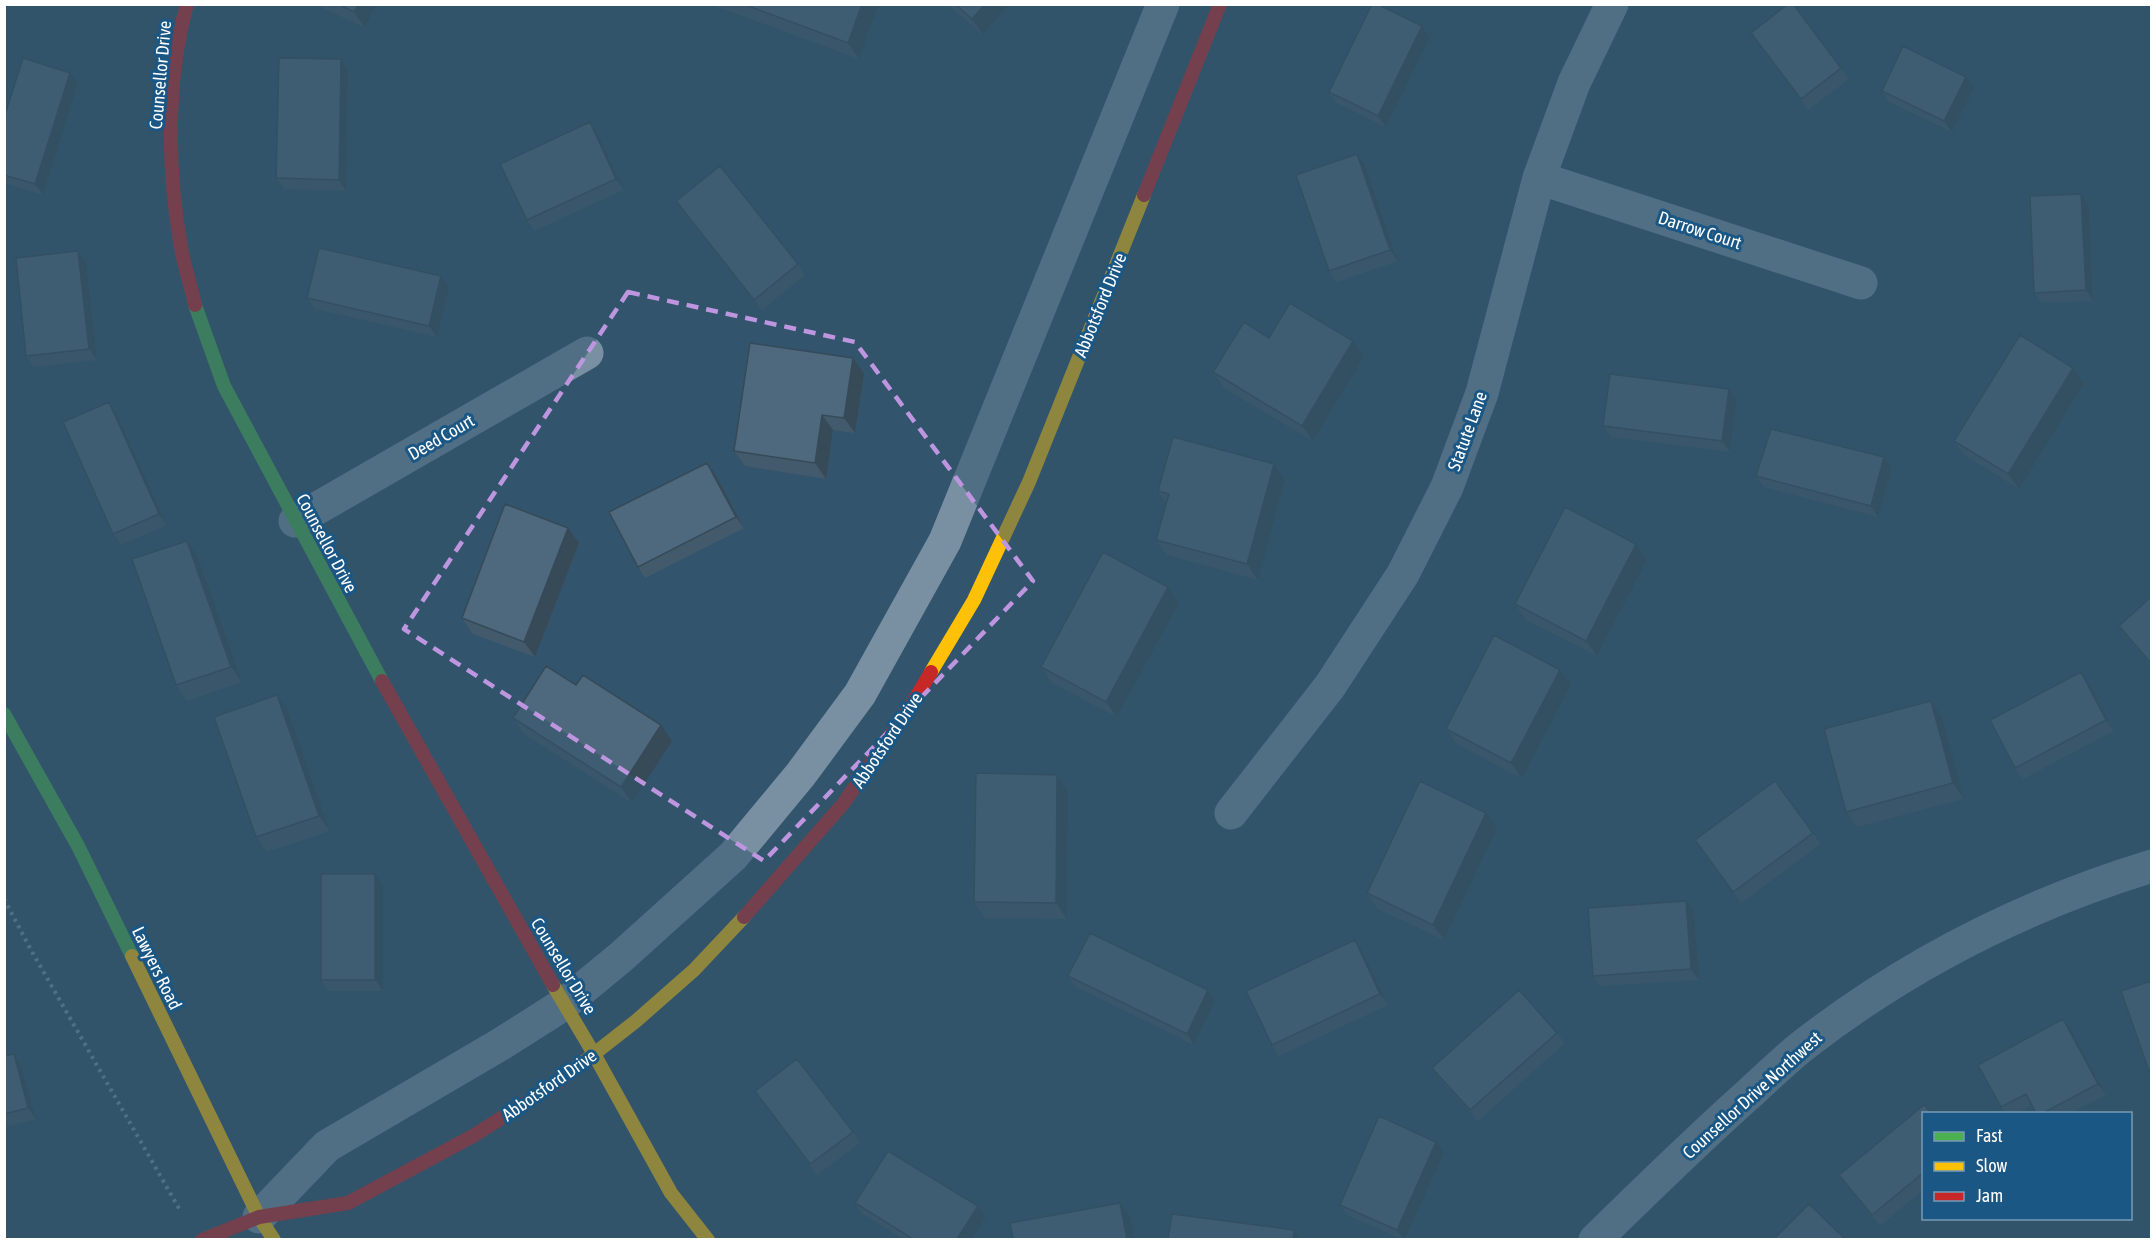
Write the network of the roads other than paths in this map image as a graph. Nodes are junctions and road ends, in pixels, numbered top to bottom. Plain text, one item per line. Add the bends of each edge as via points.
1 (187, 4) edge
2 (1163, 4) edge
3 (1220, 4) edge
4 (1612, 4) edge
5 (1539, 178) junction
6 (1861, 283) dead end
7 (587, 353) dead end
8 (295, 521) junction
9 (4, 714) edge
10 (1231, 813) dead end
11 (2151, 866) edge
12 (564, 1004) junction
13 (594, 1054) junction
14 (267, 1228) edge
15 (202, 1239) edge
16 (708, 1239) edge
17 (1595, 1239) edge

1 - 8 street, Counsellor Drive via 172,98 172,173 181,248 198,315 224,386
2 - 12 street, Abbotsford Drive via 945,541 860,694 733,856
3 - 13 street, Abbotsford Drive via 1029,482 974,600 922,687 843,804 694,970
4 - 5 street, Statute Lane via 1574,83
5 - 6 street, Darrow Court
5 - 10 street, Statute Lane via 1482,393 1447,487 1403,574 1336,677
7 - 8 street, Deed Court
8 - 12 street, Counsellor Drive
9 - 14 street, Lawyers Road via 78,846
11 - 17 street, Counsellor Drive Northwest via 2035,907 1957,945 1877,992 1800,1048
12 - 13 street, Counsellor Drive
12 - 14 street, Abbotsford Drive via 327,1146
13 - 14 street, Abbotsford Drive via 561,1080 473,1136 348,1203
13 - 16 street via 671,1192
14 - 15 street, Abbotsford Drive

